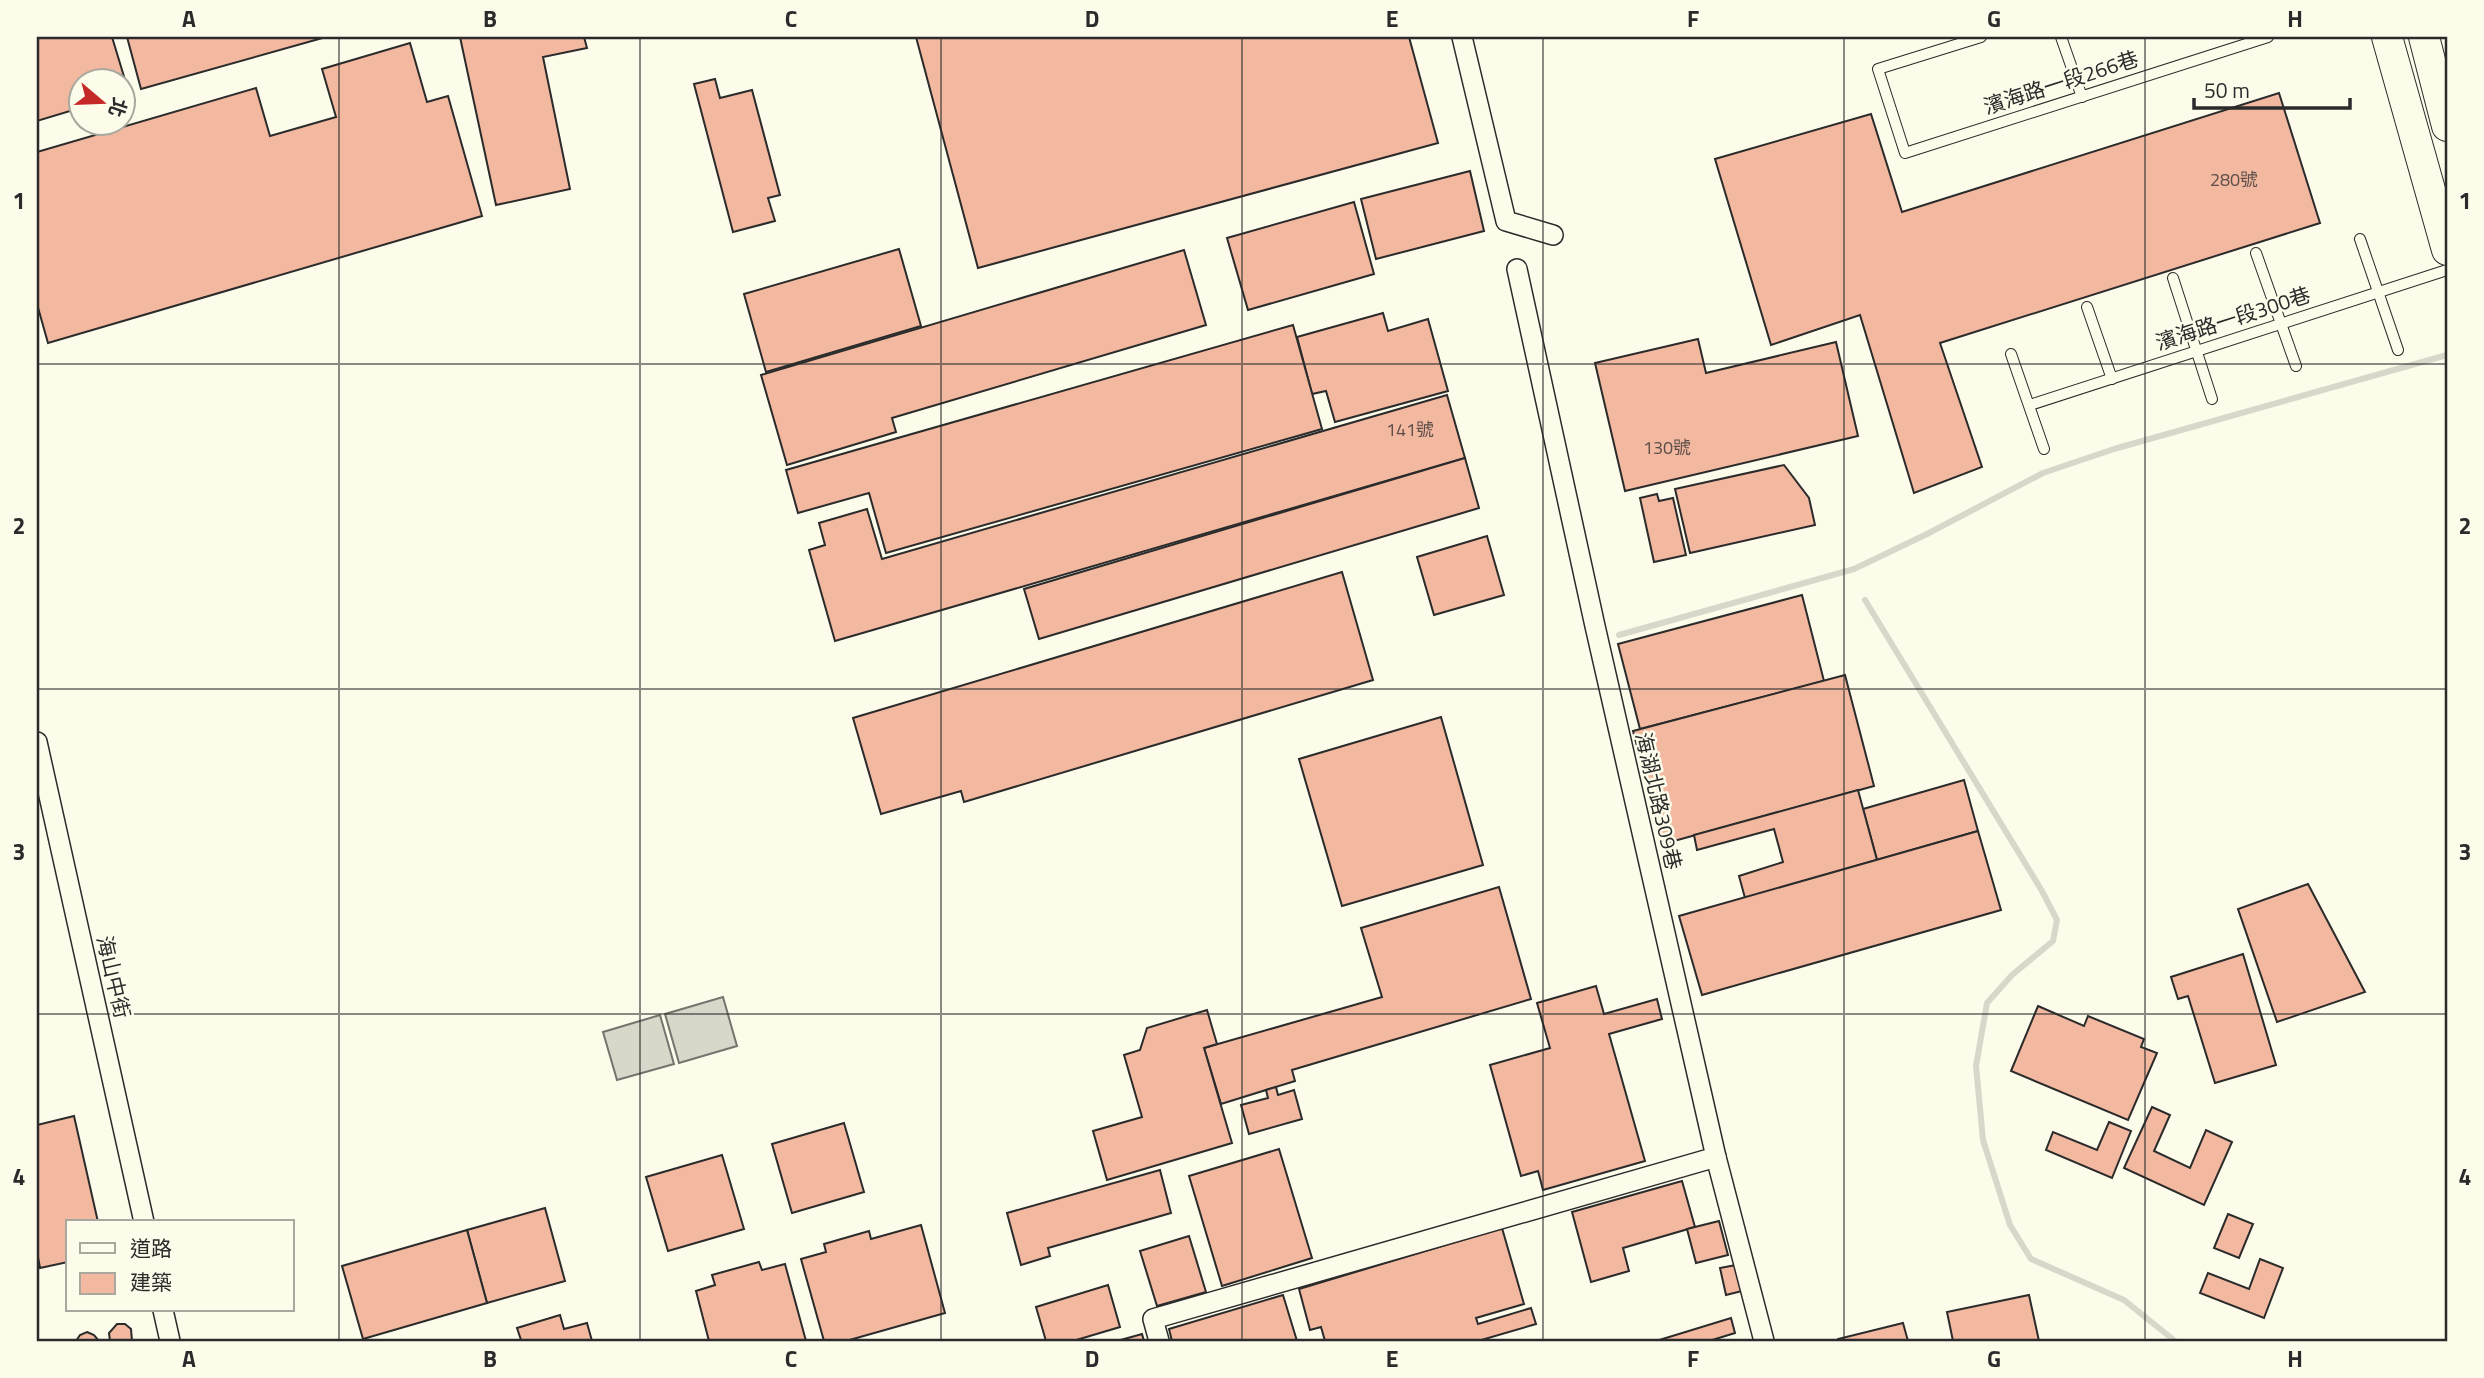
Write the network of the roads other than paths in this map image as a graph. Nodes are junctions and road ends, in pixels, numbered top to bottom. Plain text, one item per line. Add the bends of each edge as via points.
1 (1981, 37) edge
2 (2061, 37) edge
3 (2268, 37) edge
4 (2387, 37) edge
5 (2424, 37) edge
6 (1466, 38) edge
7 (2082, 97) junction
8 (2447, 126) edge
9 (2447, 142) edge
10 (2419, 151) junction
11 (1553, 234) dead end
12 (2360, 239) dead end
13 (2447, 250) edge
14 (2256, 253) dead end
15 (1517, 269) dead end
16 (2447, 270) edge
17 (2173, 278) dead end
18 (2378, 292) junction
19 (2087, 307) dead end
20 (2281, 324) junction
21 (2398, 350) dead end
22 (2196, 351) junction
23 (2011, 355) dead end
24 (2297, 366) dead end
25 (2112, 379) junction
26 (2212, 399) dead end
27 (2030, 405) junction
28 (2044, 449) dead end
29 (37, 742) edge
30 (1716, 1157) junction
31 (144, 1220) edge
32 (163, 1312) edge
33 (170, 1341) edge
34 (1159, 1341) edge
35 (1764, 1341) edge

1 - 7 lane, 濱海路一段266巷 via 1878,69 1905,153
2 - 7 lane
3 - 7 lane, 濱海路一段266巷
4 - 10 main road
5 - 8 main road
6 - 11 street via 1506,222
9 - 10 main road
10 - 13 main road
12 - 18 lane
14 - 20 lane
15 - 30 street, 海湖北路309巷
16 - 18 lane, 濱海路一段300巷
17 - 22 lane
18 - 20 lane, 濱海路一段300巷
18 - 21 lane
19 - 25 lane
20 - 22 lane, 濱海路一段300巷
20 - 24 lane
22 - 25 lane, 濱海路一段300巷
22 - 26 lane
23 - 27 lane
25 - 27 lane, 濱海路一段300巷
27 - 28 lane
29 - 31 street, 海山中街
30 - 34 street via 1153,1319
30 - 35 street, 海湖北路309巷
32 - 33 street

